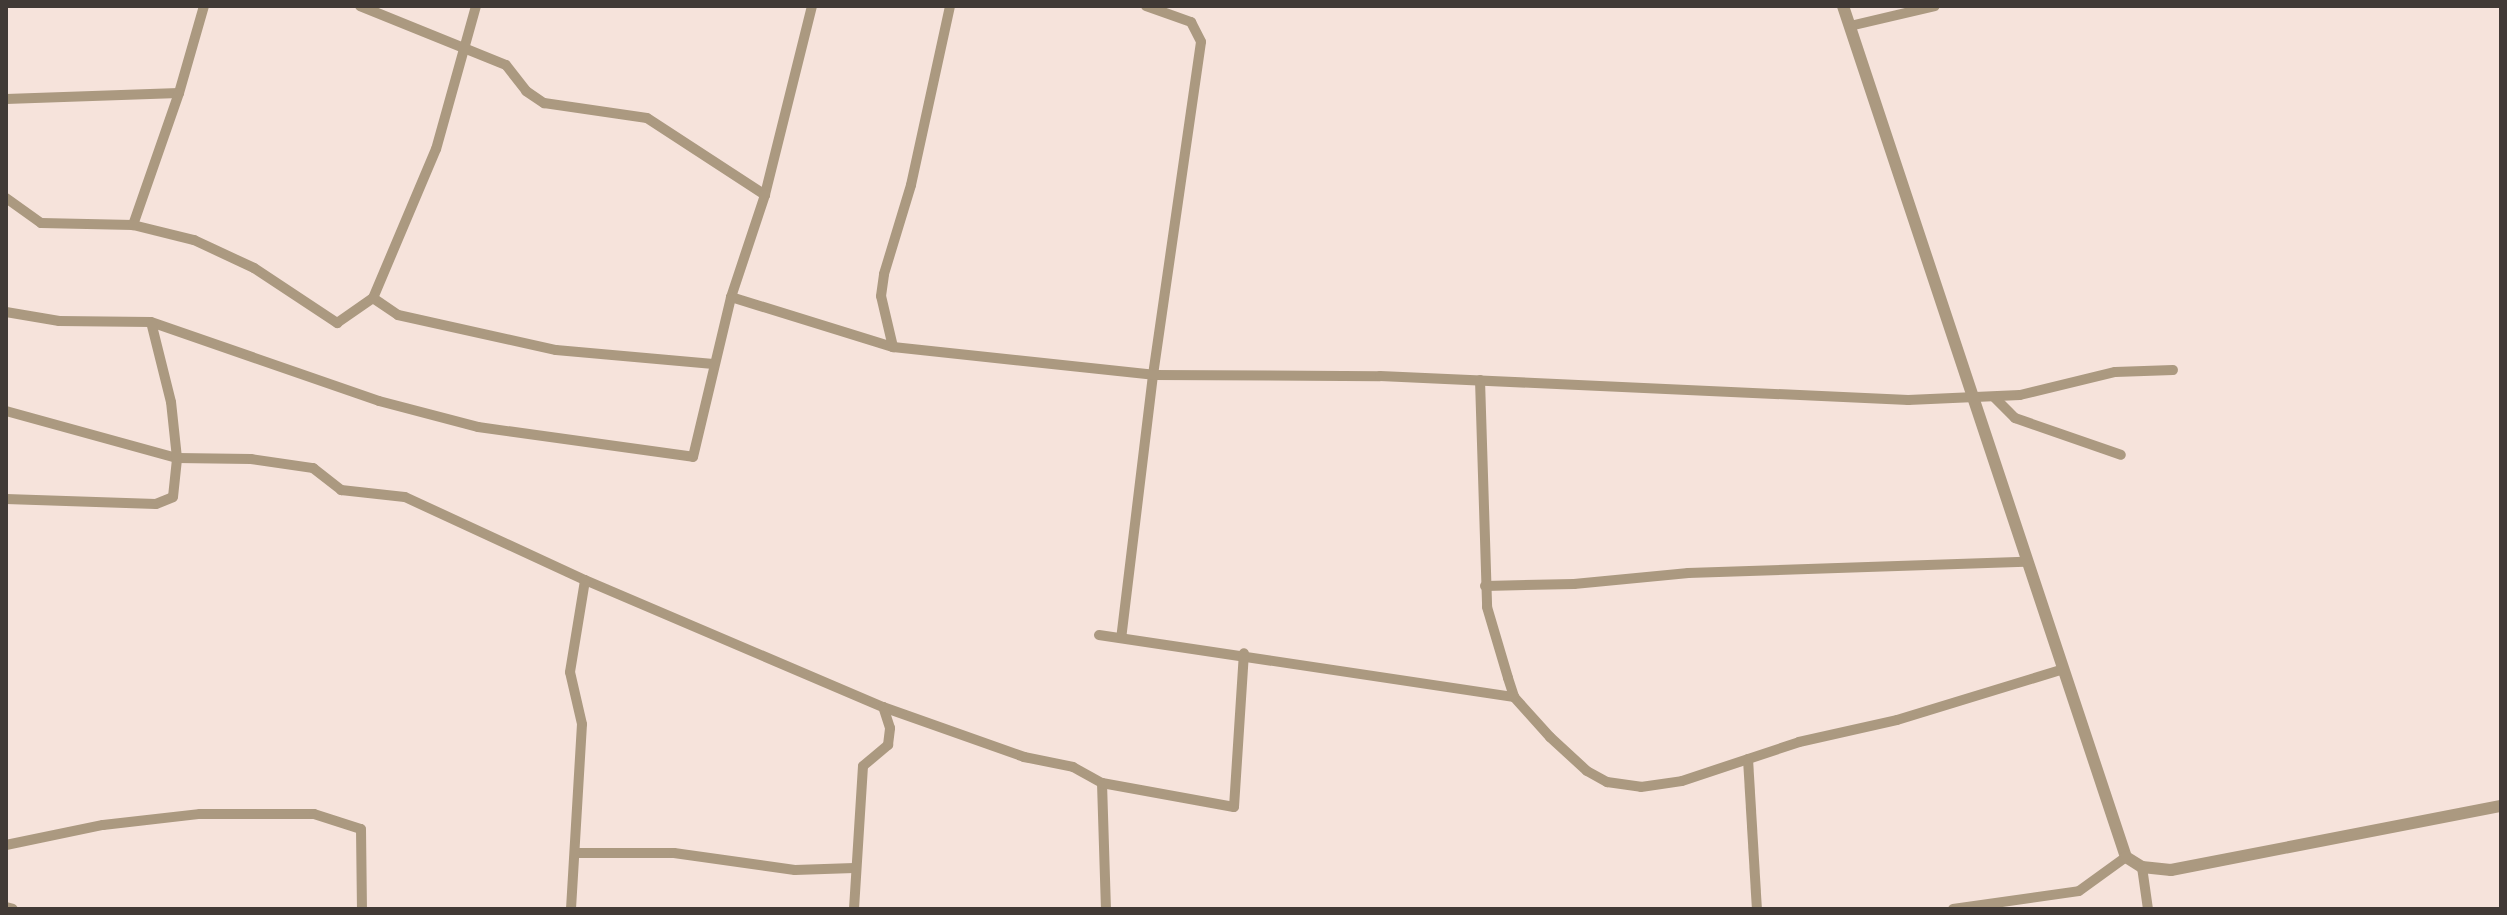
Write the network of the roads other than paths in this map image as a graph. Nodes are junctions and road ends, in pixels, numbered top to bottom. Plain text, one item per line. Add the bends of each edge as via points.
1 (204, 6) edge
2 (360, 6) edge
3 (476, 6) edge
4 (812, 6) edge
5 (950, 6) edge
6 (1146, 6) edge
7 (1843, 6) edge
8 (1935, 6) edge
9 (1850, 26) junction
10 (464, 49) junction
11 (179, 93) junction
12 (6, 99) edge
13 (765, 195) junction
14 (6, 198) edge
15 (133, 225) junction
16 (731, 297) junction
17 (373, 298) junction
18 (6, 312) edge
19 (151, 322) junction
20 (893, 347) junction
21 (713, 364) junction
22 (2173, 370) dead end
23 (1153, 375) junction
24 (1480, 380) junction
25 (1994, 397) junction
26 (1974, 399) junction
27 (6, 411) edge
28 (2121, 455) dead end
29 (177, 458) junction
30 (6, 499) edge
31 (2025, 562) junction
32 (585, 580) junction
33 (1485, 586) junction
34 (1099, 635) dead end
35 (1121, 638) junction
36 (1244, 653) junction
37 (2061, 670) junction
38 (1514, 697) junction
39 (883, 707) junction
40 (1748, 759) junction
41 (1102, 783) junction
42 (2501, 806) edge
43 (6, 845) edge
44 (575, 853) junction
45 (2126, 857) junction
46 (2142, 867) junction
47 (854, 868) junction
48 (6, 907) edge
49 (13, 909) edge
50 (362, 909) edge
51 (571, 909) edge
52 (854, 909) edge
53 (1106, 909) edge
54 (1757, 909) edge
55 (1953, 909) edge
56 (2148, 909) edge

1 - 11 street
2 - 10 street
3 - 10 street
4 - 13 street
5 - 20 street via 911,185 884,274 881,296
6 - 23 street via 1191,22 1201,42
7 - 9 street
8 - 9 street
9 - 26 street
10 - 13 street via 506,65 526,91 544,103 647,118
10 - 17 street via 426,179
11 - 12 street
11 - 15 street
13 - 16 street
14 - 15 street via 41,223
15 - 17 street via 194,240 254,268 337,323
16 - 20 street
16 - 21 street
17 - 21 street via 398,315 556,350
18 - 19 street via 41,320
19 - 21 street via 379,401 478,427 693,457
19 - 29 street via 171,402
20 - 23 street
22 - 25 street via 2115,372 2056,390
23 - 24 street
23 - 35 street
24 - 26 street via 1871,400
24 - 33 street
25 - 26 street
25 - 28 street via 2015,418
26 - 31 street
27 - 29 street via 78,435
29 - 30 street via 168,503
29 - 32 street via 251,459 313,468 341,490 405,497
31 - 33 street
31 - 37 street
32 - 39 street
32 - 44 street via 570,672 582,724
33 - 38 street
34 - 35 street
35 - 36 street
36 - 38 street
36 - 41 street via 1234,807
37 - 40 street
37 - 45 street
38 - 40 street via 1564,750 1607,782 1641,787 1682,781
39 - 41 street via 1024,757 1073,767
39 - 47 street via 890,728 888,745 863,766
40 - 54 street
41 - 53 street
42 - 46 street via 2184,868
43 - 50 street via 103,825 200,814 314,814 349,823 364,833
44 - 47 street via 674,853 795,870
44 - 51 street
45 - 46 street
45 - 55 street via 2079,891
46 - 56 street
47 - 52 street
48 - 49 street

